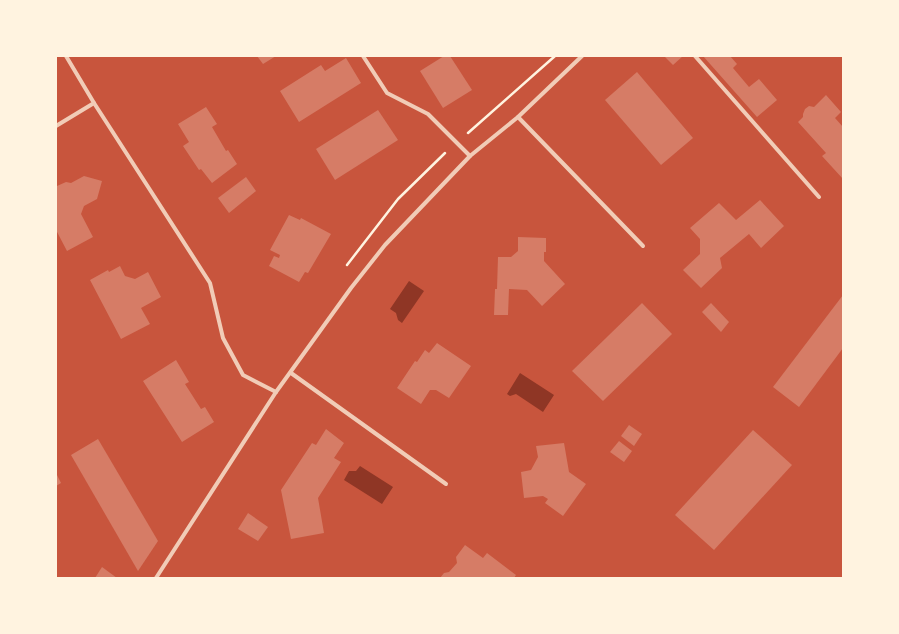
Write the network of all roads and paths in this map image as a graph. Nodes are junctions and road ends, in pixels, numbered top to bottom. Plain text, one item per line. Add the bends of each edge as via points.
1 (66, 56) edge
2 (363, 56) edge
3 (582, 56) edge
4 (695, 56) edge
5 (94, 103) junction
6 (518, 117) junction
7 (56, 126) edge
8 (470, 156) junction
9 (819, 197) dead end
10 (643, 246) dead end
11 (291, 373) junction
12 (276, 392) junction
13 (446, 484) dead end
14 (156, 578) edge

1 - 5 street
2 - 8 street via 387,93 428,114
3 - 6 street
4 - 9 street
5 - 7 street
5 - 12 street via 210,283 223,338 243,375
6 - 8 street
6 - 10 street
8 - 11 street via 385,245
11 - 12 street
11 - 13 street
12 - 14 street

